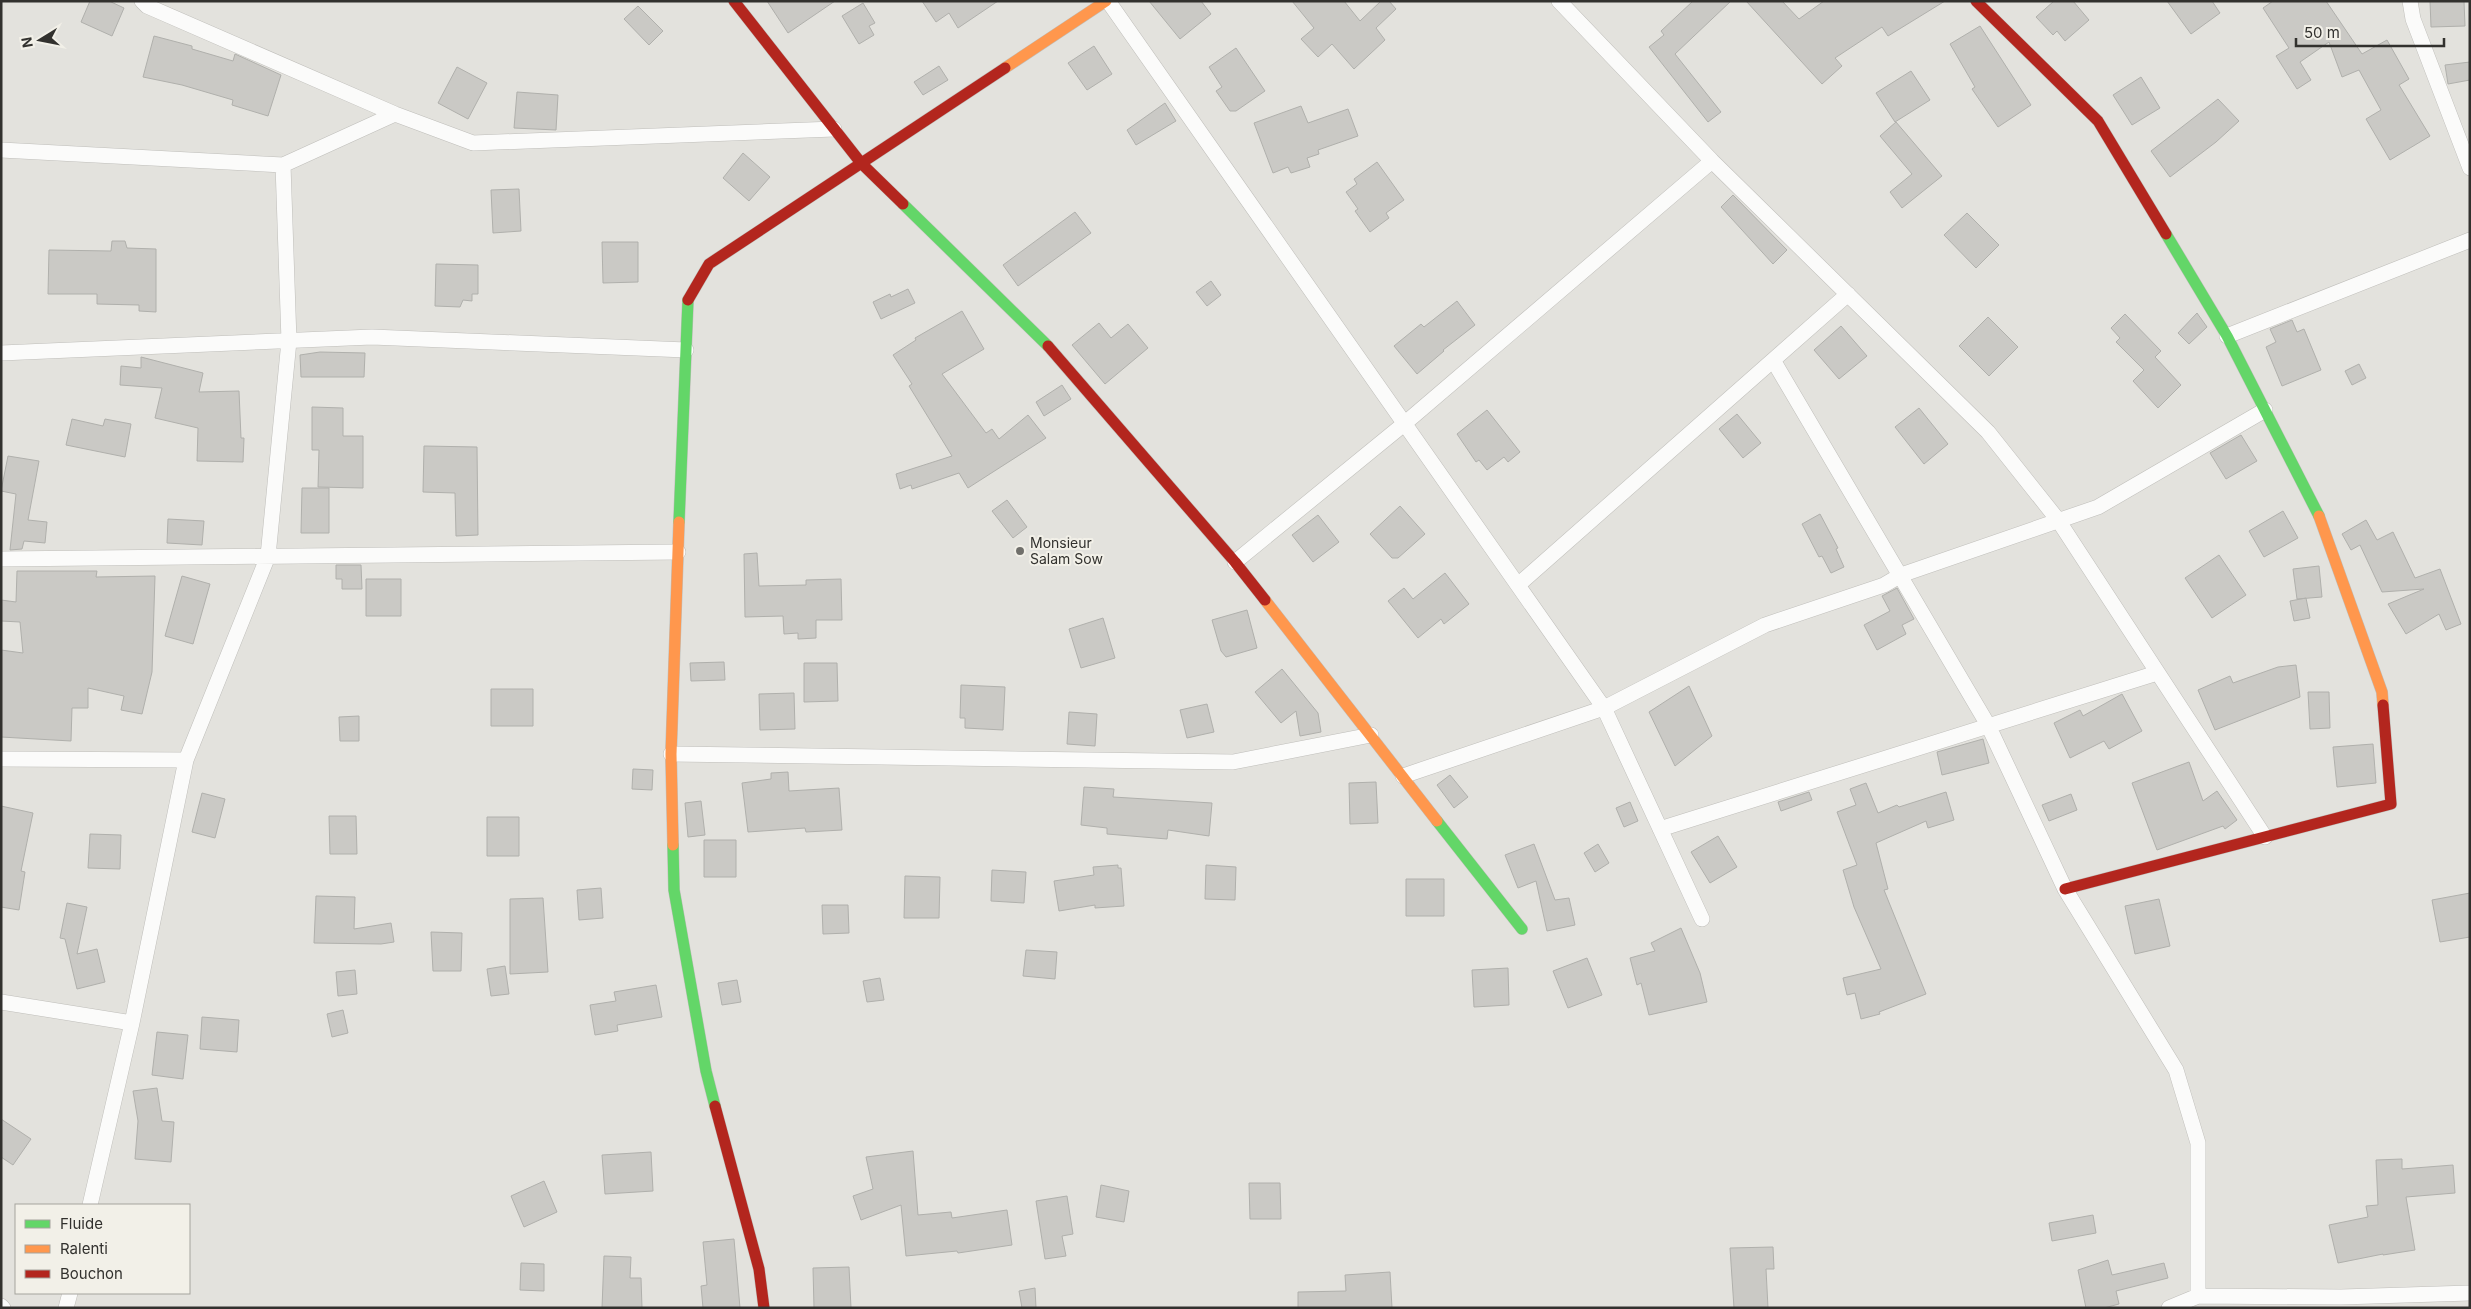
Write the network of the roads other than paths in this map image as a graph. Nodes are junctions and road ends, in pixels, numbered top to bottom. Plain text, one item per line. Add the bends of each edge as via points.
1 (142, 1) edge
2 (734, 1) edge
3 (1107, 1) edge
4 (1559, 1) edge
5 (1976, 1) edge
6 (2410, 1) edge
7 (395, 114) junction
8 (834, 129) junction
9 (1, 150) edge
10 (1712, 161) junction
11 (861, 163) junction
12 (283, 164) junction
13 (2470, 168) edge
14 (2470, 240) edge
15 (1848, 294) junction
16 (2226, 336) junction
17 (289, 341) junction
18 (686, 350) junction
19 (1, 353) edge
20 (1773, 360) junction
21 (2265, 410) junction
22 (1404, 424) junction
23 (2058, 520) junction
24 (678, 552) junction
25 (268, 556) junction
26 (1, 559) edge
27 (1235, 562) junction
28 (1901, 575) junction
29 (1518, 586) junction
30 (2157, 672) junction
31 (1604, 708) junction
32 (1988, 726) junction
33 (1371, 735) junction
34 (671, 754) junction
35 (1, 759) edge
36 (186, 760) junction
37 (1403, 776) junction
38 (1660, 829) junction
39 (2265, 837) junction
40 (2065, 889) junction
41 (1702, 918) dead end
42 (1522, 929) dead end
43 (1, 1002) edge
44 (132, 1023) junction
45 (90, 1204) edge
46 (2470, 1293) edge
47 (70, 1294) edge
48 (2198, 1296) junction
49 (2340, 1302) edge
50 (66, 1308) edge
51 (764, 1308) edge
52 (2169, 1308) edge

1 - 7 street via 147,6
2 - 8 street
3 - 11 street
3 - 22 street
4 - 10 street
5 - 16 street via 2098,121
6 - 13 street via 2413,19
7 - 8 street via 473,143
7 - 12 street
8 - 11 street
9 - 12 street
10 - 15 street
10 - 22 street
11 - 18 street via 709,264 687,301
11 - 27 street via 1050,348
12 - 17 street
14 - 16 street
15 - 20 street
15 - 23 street via 1988,432
16 - 21 street
17 - 18 street via 372,337
17 - 19 street
17 - 25 street
18 - 24 street
20 - 28 street
20 - 29 street
21 - 23 street via 2098,507
21 - 39 street via 2323,524 2382,692 2391,804
22 - 27 street
22 - 29 street
23 - 28 street
23 - 30 street
24 - 25 street
24 - 34 street
25 - 26 street
25 - 36 street
27 - 33 street
28 - 31 street via 1884,585 1765,625
28 - 32 street
29 - 31 street
30 - 32 street
30 - 39 street
31 - 37 street
31 - 38 street
32 - 38 street
32 - 40 street
33 - 34 street via 1233,762
33 - 37 street
34 - 51 street via 674,890 706,1070 759,1269
35 - 36 street
36 - 44 street
37 - 42 street
38 - 41 street
39 - 40 street
40 - 48 street via 2176,1070 2198,1144
43 - 44 street
44 - 45 street
46 - 49 street
47 - 50 street
48 - 49 street
48 - 52 street

